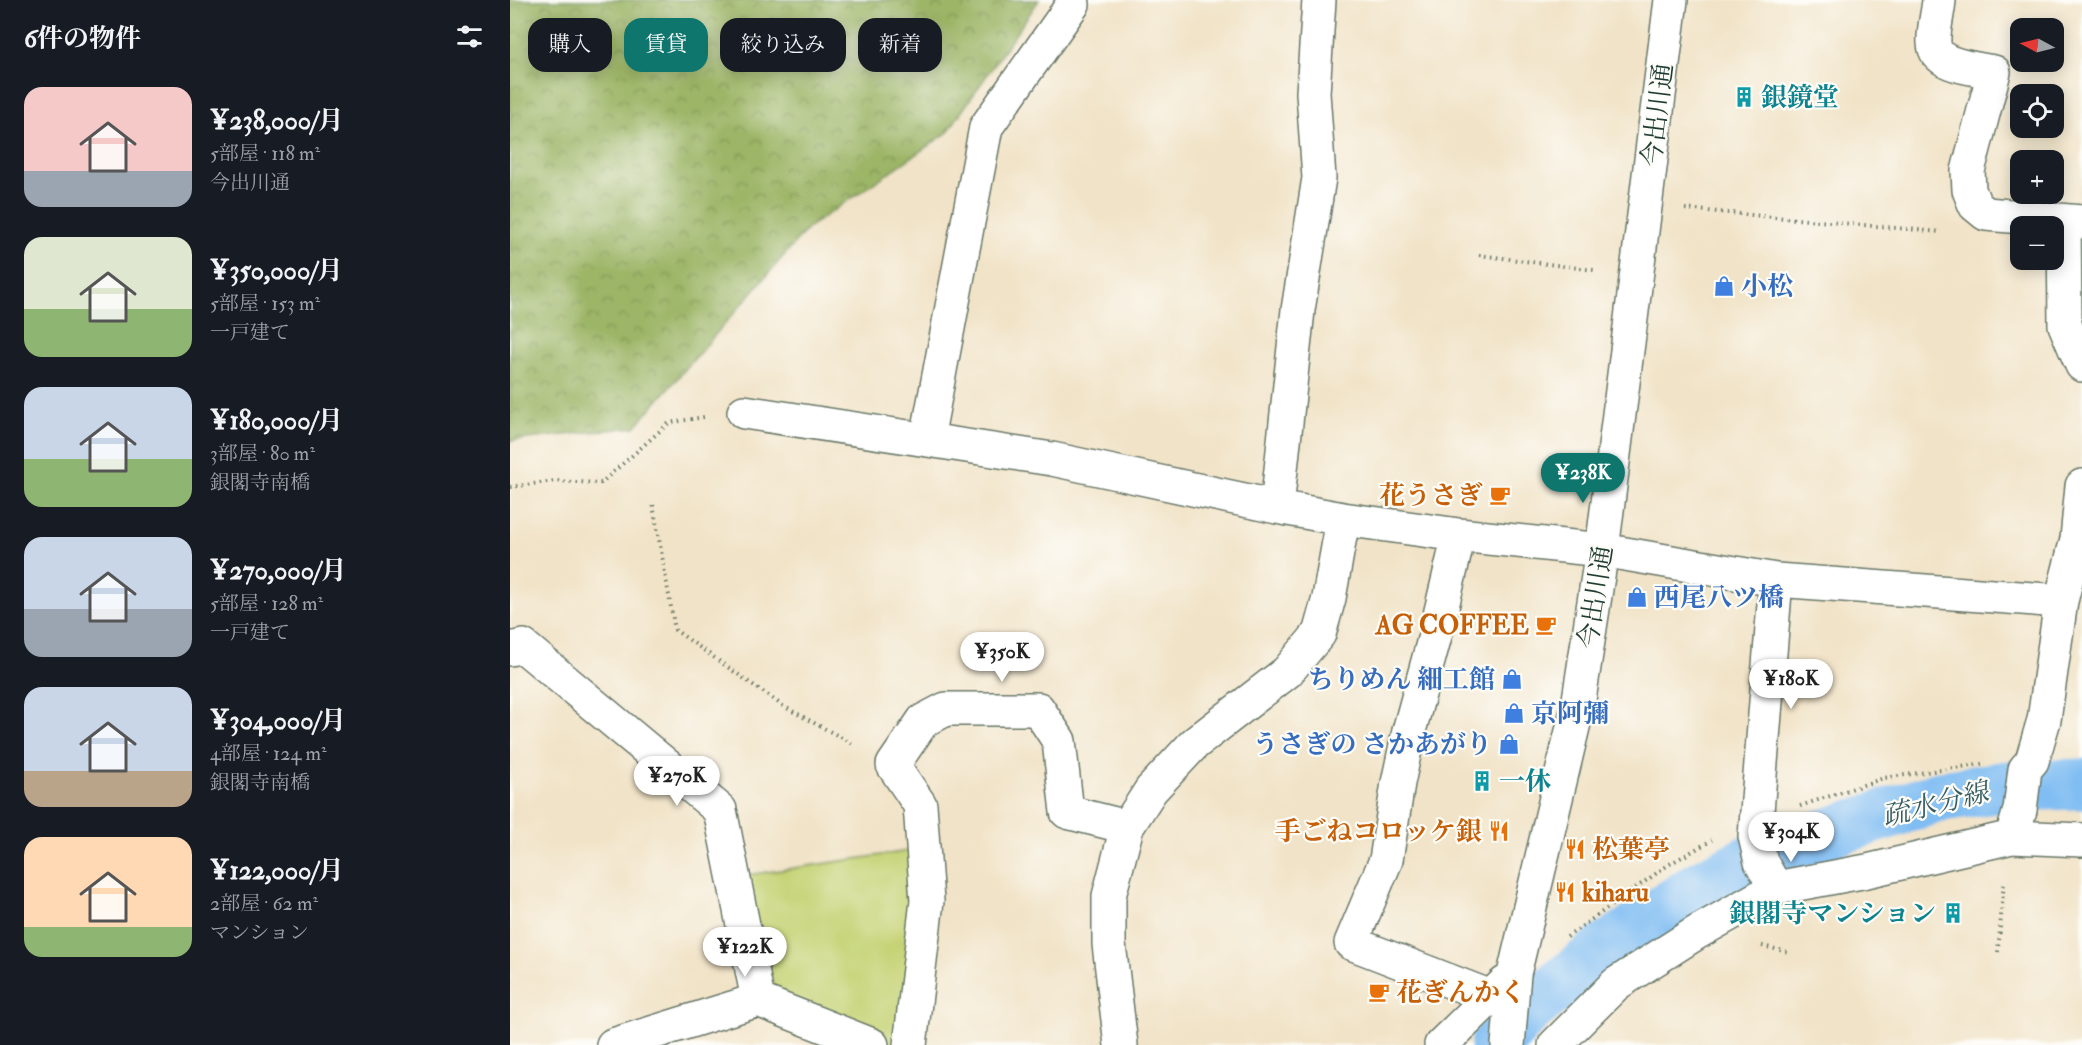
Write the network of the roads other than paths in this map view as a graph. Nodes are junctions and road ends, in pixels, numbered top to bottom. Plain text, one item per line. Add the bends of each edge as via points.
1 (1319, 0) edge
2 (1671, 0) edge
3 (1940, 0) edge
4 (1073, 4) dead end
5 (2073, 222) edge
6 (2082, 365) edge
7 (744, 412) road end
8 (927, 439) junction
9 (2082, 486) edge
10 (1277, 507) junction
11 (1342, 519) junction
12 (1459, 535) junction
13 (1602, 550) junction
14 (1776, 580) junction
15 (2061, 601) junction
16 (510, 649) edge
17 (1127, 828) junction
18 (2012, 837) junction
19 (2082, 840) edge
20 (1764, 862) junction
21 (758, 1000) junction
22 (1501, 1002) junction
23 (613, 1045) edge
24 (872, 1045) edge
25 (910, 1045) edge
26 (1121, 1045) edge
27 (1441, 1045) edge
28 (1508, 1045) edge
29 (1555, 1045) edge

1 - 10 street via 1313,93 1319,178 1298,310
2 - 13 street, 今出川通
3 - 5 street via 1934,44 1938,55 1949,62 1994,72 1968,171 1975,205 1986,214
4 - 8 street via 986,127
5 - 6 street via 2065,325
7 - 8 street
8 - 10 street via 1052,459
9 - 15 street via 2077,538
10 - 11 street
11 - 12 street
11 - 17 street via 1329,598 1318,634 1287,672 1194,744 1151,790
12 - 13 street
12 - 22 street via 1409,731 1386,860 1351,943
13 - 14 street
13 - 22 street, 今出川通 via 1578,705 1514,974
14 - 15 street
14 - 20 street
15 - 18 street via 2044,720 2023,784
16 - 21 street via 523,646 720,810
17 - 25 street via 1067,812 1059,741 1038,709 946,709 923,721 893,765 920,805 927,901
17 - 26 street via 1109,896 1109,944
18 - 19 street
18 - 20 street via 1867,872
20 - 29 street via 1696,933 1616,984
21 - 23 street
21 - 24 street
22 - 27 street
22 - 28 street, 今出川通

